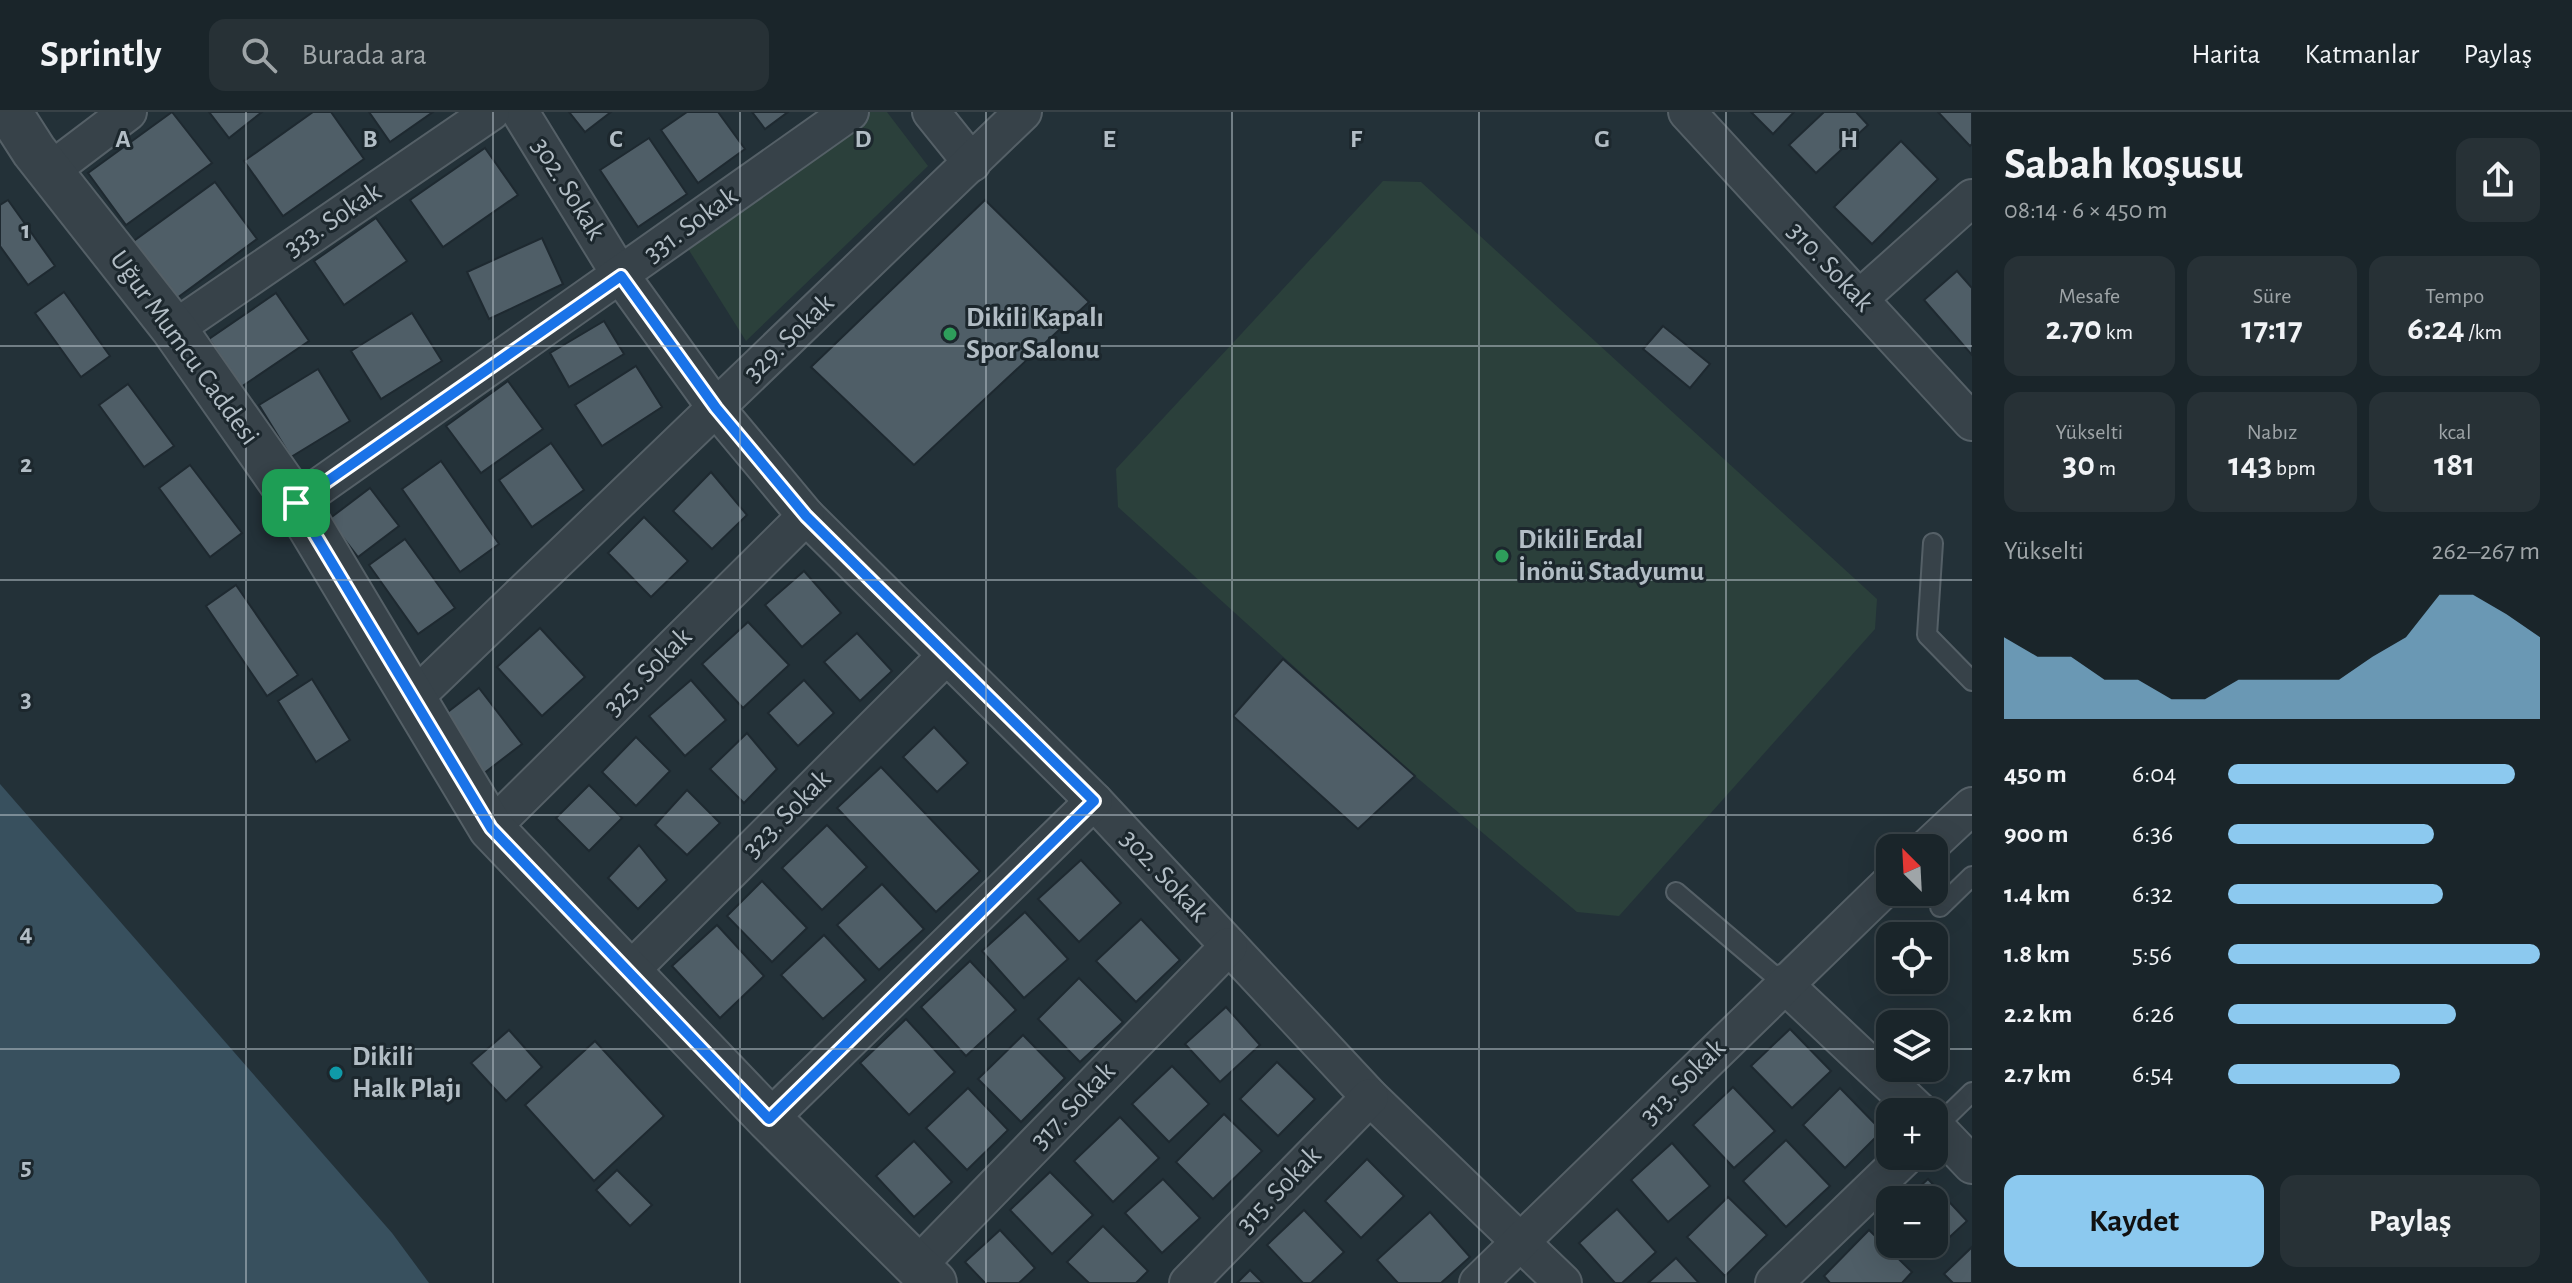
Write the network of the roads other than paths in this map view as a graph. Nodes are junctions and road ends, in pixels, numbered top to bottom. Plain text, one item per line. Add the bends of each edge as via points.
1 (9, 112) edge
2 (128, 112) edge
3 (491, 112) edge
4 (520, 112) edge
5 (850, 112) edge
6 (931, 112) edge
7 (1023, 112) edge
8 (1687, 112) edge
9 (972, 163) junction
10 (50, 171) junction
11 (1972, 198) edge
12 (621, 276) junction
13 (1859, 299) junction
14 (174, 329) junction
15 (716, 408) junction
16 (1972, 422) edge
17 (296, 503) junction
18 (806, 516) junction
19 (1933, 543) dead end
20 (946, 656) junction
21 (1972, 681) edge
22 (415, 697) junction
23 (1094, 801) junction
24 (1972, 806) edge
25 (491, 828) junction
26 (1942, 834) edge
27 (1972, 876) edge
28 (1676, 892) dead end
29 (1876, 896) edge
30 (1940, 907) dead end
31 (1229, 946) junction
32 (628, 973) junction
33 (1783, 983) junction
34 (1972, 1092) edge
35 (1370, 1097) junction
36 (1905, 1098) edge
37 (1948, 1110) edge
38 (769, 1119) junction
39 (1948, 1140) edge
40 (1972, 1165) edge
41 (1891, 1170) edge
42 (1521, 1241) junction
43 (925, 1274) edge
44 (1188, 1283) edge
45 (1478, 1283) edge
46 (1563, 1283) edge
47 (1774, 1283) edge

1 - 10 street, Uğur Mumcu Caddesi
2 - 10 street
3 - 14 street, 333. Sokak
4 - 12 street, 302. Sokak
5 - 12 street, 331. Sokak
6 - 9 street
7 - 9 street, 329. Sokak
8 - 13 street, 310. Sokak
9 - 15 street, 329. Sokak
10 - 14 street, Uğur Mumcu Caddesi
11 - 13 street
12 - 15 street, 302. Sokak
12 - 17 street, 331. Sokak
13 - 16 street, 310. Sokak
14 - 17 street, Uğur Mumcu Caddesi
15 - 18 street, 302. Sokak
15 - 22 street, 329. Sokak
17 - 22 street, Uğur Mumcu Caddesi
18 - 20 street, 302. Sokak
18 - 25 street, 325. Sokak
19 - 21 lane via 1927,635
20 - 23 street, 302. Sokak
20 - 32 street, 323. Sokak
22 - 25 street, Uğur Mumcu Caddesi
23 - 31 street, 302. Sokak
23 - 38 street
24 - 26 street
25 - 32 street, Uğur Mumcu Caddesi
27 - 30 lane
28 - 33 lane
29 - 33 street, 313. Sokak
31 - 35 street, 302. Sokak
31 - 43 street, 317. Sokak
32 - 38 street, Uğur Mumcu Caddesi
33 - 36 street
33 - 42 street, 313. Sokak
34 - 37 lane
35 - 42 street, 302. Sokak
35 - 44 street, 315. Sokak
38 - 43 street, Uğur Mumcu Caddesi
39 - 40 street
41 - 47 street
42 - 45 street, 313. Sokak
42 - 46 street, 302. Sokak

